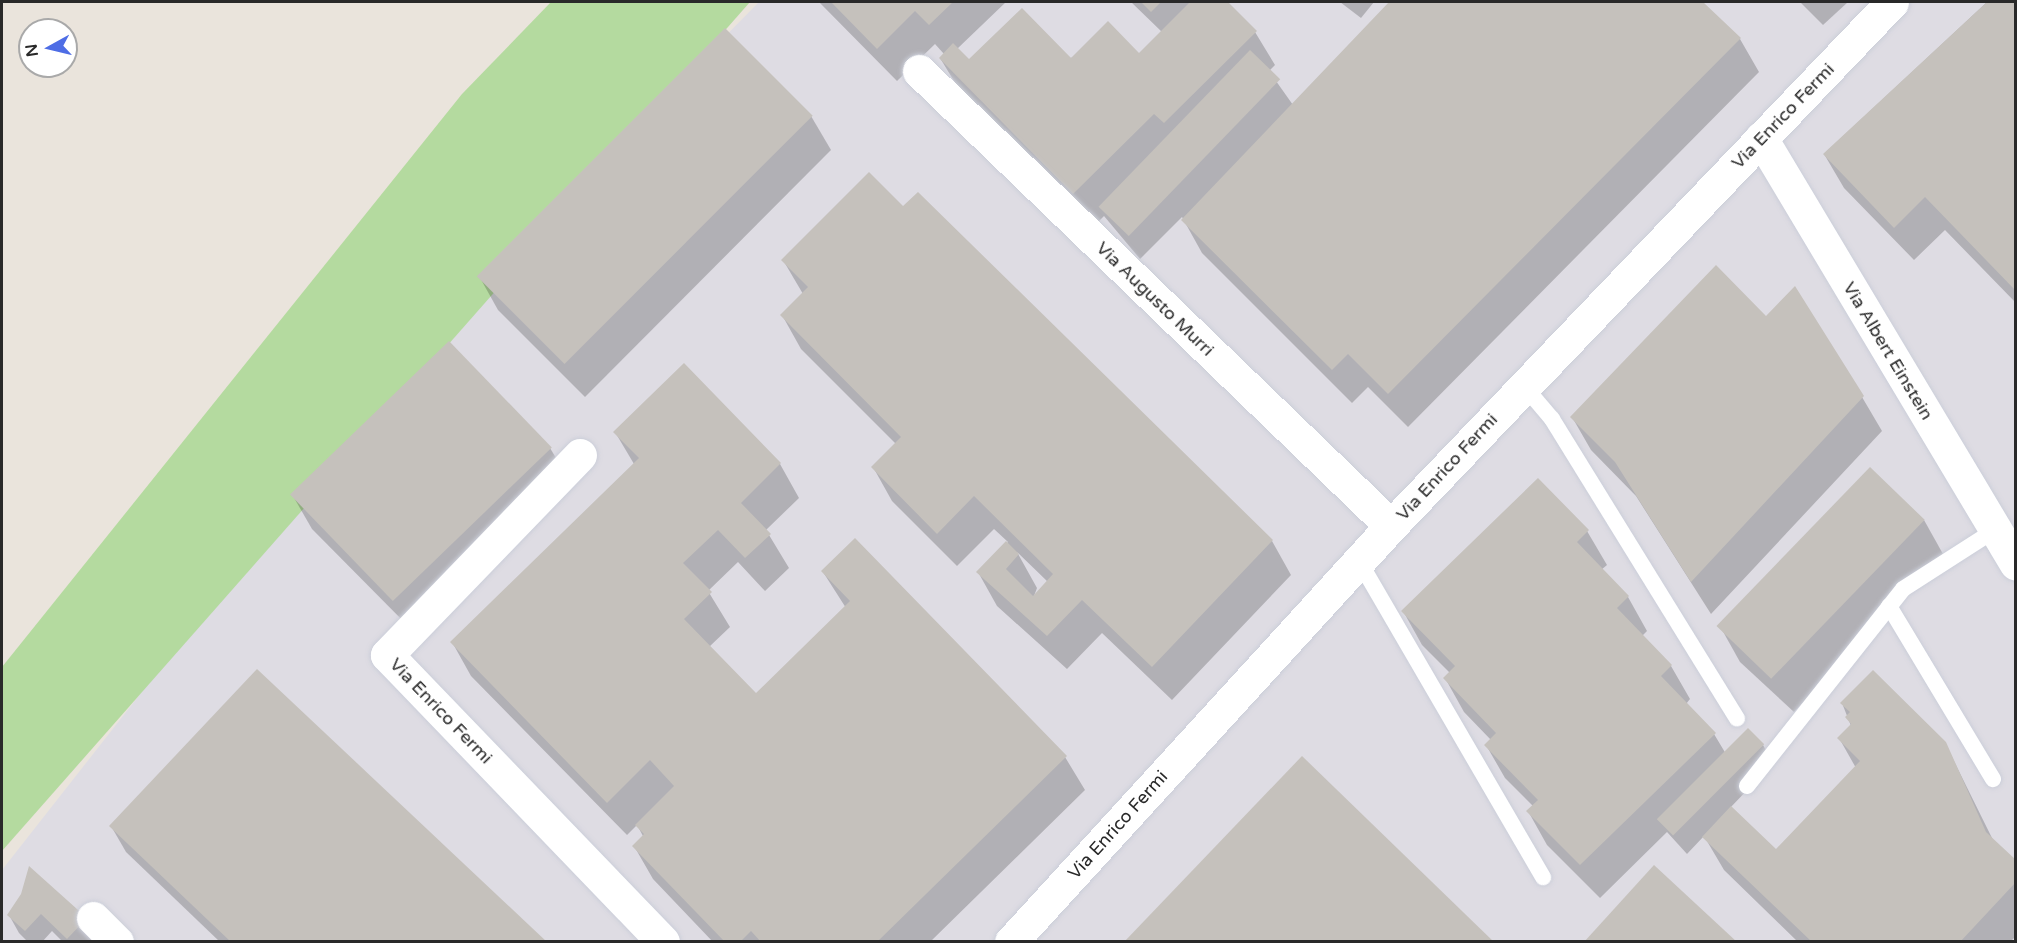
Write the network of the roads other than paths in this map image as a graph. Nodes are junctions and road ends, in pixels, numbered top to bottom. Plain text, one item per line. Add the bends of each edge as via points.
1 (1892, 2) edge
2 (919, 71) dead end
3 (1761, 138) junction
4 (1524, 386) junction
5 (580, 456) dead end
6 (1391, 526) junction
7 (1995, 530) junction
8 (1359, 561) junction
9 (2016, 564) edge
10 (1889, 606) junction
11 (1737, 719) dead end
12 (1993, 779) dead end
13 (1748, 786) dead end
14 (1543, 877) dead end
15 (93, 918) dead end
16 (117, 942) edge
17 (663, 942) edge
18 (1011, 942) edge

1 - 3 street, Via Enrico Fermi
2 - 6 street, Via Augusto Murri
3 - 4 street, Via Enrico Fermi
3 - 7 street, Via Albert Einstein
4 - 6 street, Via Enrico Fermi
4 - 11 lane via 1552,419
5 - 17 street, Via Enrico Fermi via 387,655
6 - 8 street, Via Enrico Fermi
7 - 9 street, Via Albert Einstein
7 - 10 lane via 1903,589
8 - 14 lane
8 - 18 street, Via Enrico Fermi
10 - 12 lane
10 - 13 lane
15 - 16 street

